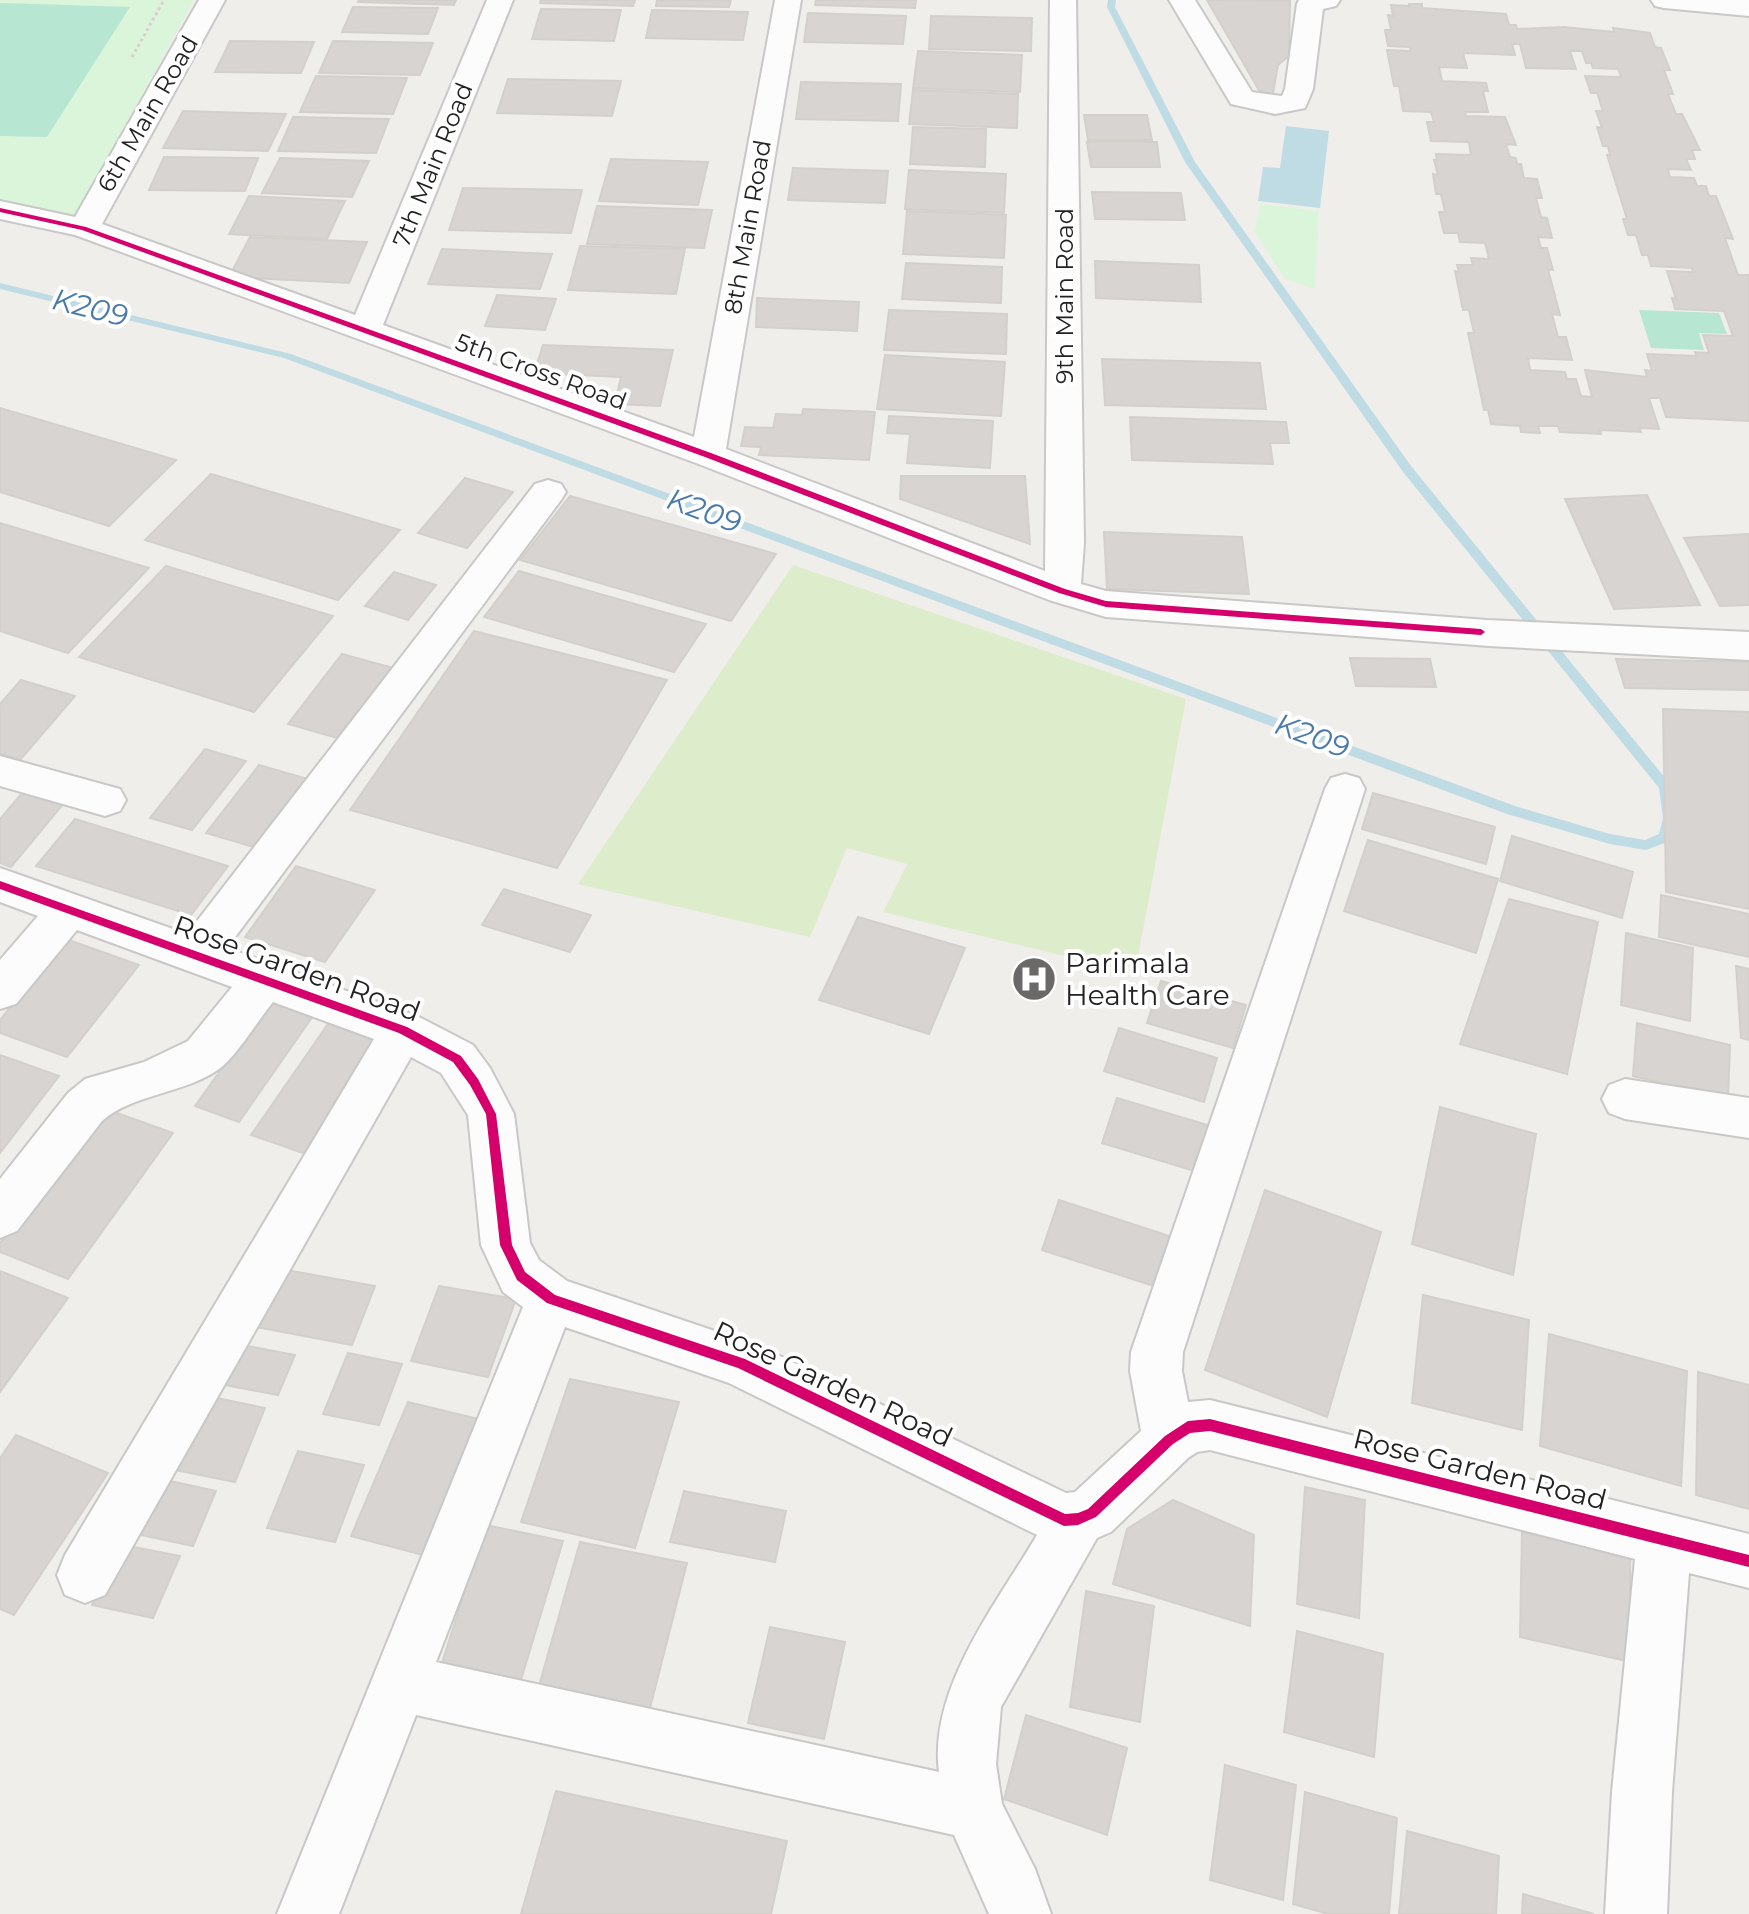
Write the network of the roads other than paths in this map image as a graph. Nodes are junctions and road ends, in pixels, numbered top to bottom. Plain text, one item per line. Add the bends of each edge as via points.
1 (212, 0) edge
2 (500, 0) edge
3 (788, 0) edge
4 (1063, 0) edge
5 (1182, 0) edge
6 (1327, 0) edge
7 (1664, 0) edge
8 (1749, 8) edge
9 (0, 210) edge
10 (84, 228) junction
11 (365, 329) junction
12 (708, 455) junction
13 (548, 492) dead end
14 (1062, 591) junction
15 (1749, 646) edge
16 (0, 771) edge
17 (1345, 789) dead end
18 (105, 800) dead end
19 (0, 885) edge
20 (69, 910) junction
21 (196, 956) junction
22 (264, 980) junction
23 (0, 991) edge
24 (403, 1030) junction
25 (1625, 1099) dead end
26 (1749, 1118) edge
27 (0, 1216) edge
28 (551, 1299) junction
29 (1169, 1440) junction
30 (1078, 1519) junction
31 (1664, 1541) junction
32 (1749, 1561) edge
33 (85, 1575) dead end
34 (398, 1682) junction
35 (973, 1809) junction
36 (308, 1914) edge
37 (1020, 1914) edge
38 (1636, 1914) edge

1 - 10 street, 6th Main Road
2 - 11 street, 7th Main Road
3 - 12 street, 8th Main Road
4 - 14 street, 9th Main Road
5 - 6 street via 1241,98 1286,106 1295,102 1299,89 1310,4
7 - 8 street
9 - 10 street, 5th Cross Road
10 - 11 street, 5th Cross Road
11 - 12 street, 5th Cross Road
12 - 14 street, 5th Cross Road
13 - 21 street
14 - 15 street, 5th Cross Road via 1106,604 1485,633
16 - 18 street
17 - 29 street via 1157,1352
19 - 20 street, Rose Garden Road
20 - 21 street, Rose Garden Road
20 - 23 street
21 - 22 street, Rose Garden Road
22 - 24 street, Rose Garden Road
22 - 27 street via 204,1055 153,1079 101,1093 85,1107
24 - 28 street, Rose Garden Road via 457,1059 474,1082 491,1114 506,1245 521,1276
24 - 33 street
25 - 26 street
28 - 30 street, Rose Garden Road via 741,1363 1064,1520
28 - 34 street
29 - 30 street, Rose Garden Road via 1092,1513
29 - 31 street, Rose Garden Road via 1188,1427 1210,1425
30 - 35 street via 973,1703 967,1764
31 - 32 street, Rose Garden Road
31 - 38 street
34 - 35 street
34 - 36 street
35 - 37 street

